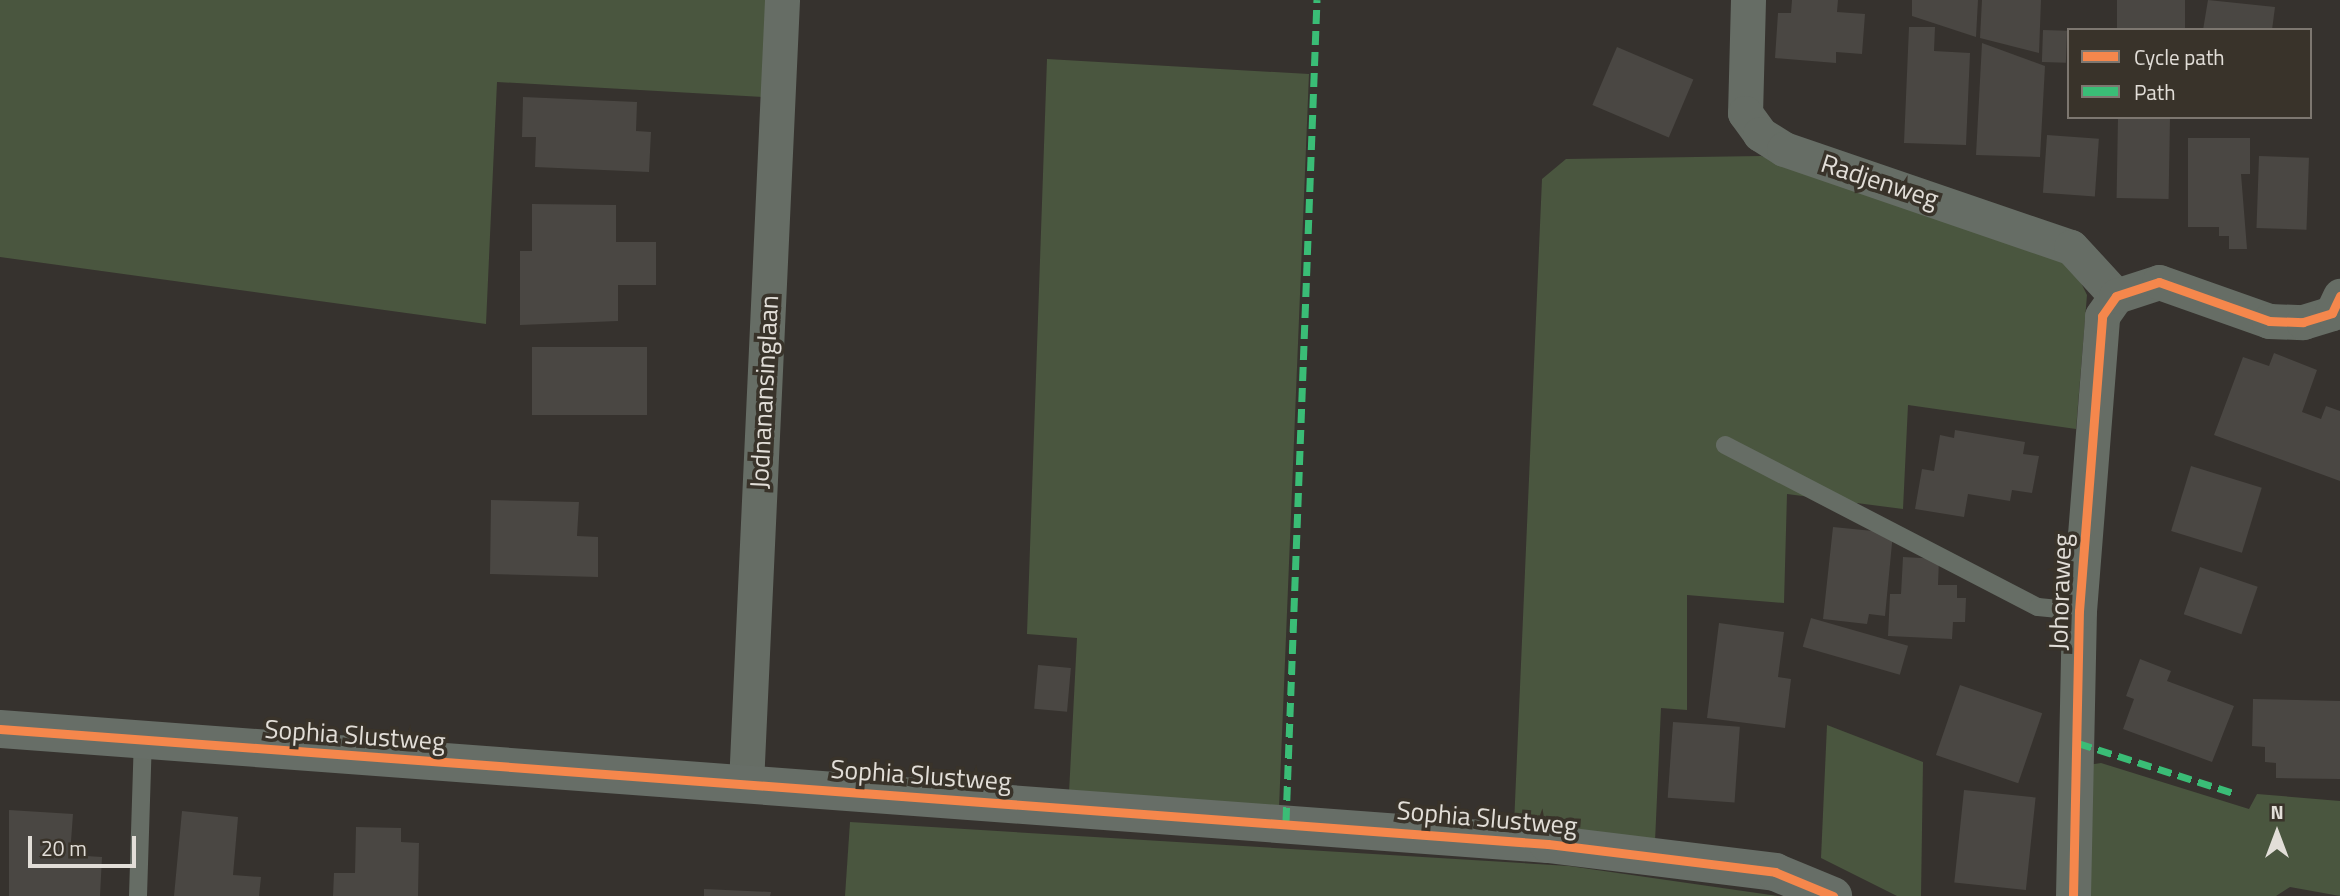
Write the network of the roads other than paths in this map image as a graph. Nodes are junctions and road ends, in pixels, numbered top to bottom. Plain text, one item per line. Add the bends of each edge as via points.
1 (782, 0) edge
2 (1748, 0) edge
3 (2116, 296) junction
4 (2340, 296) edge
5 (1726, 445) dead end
6 (2079, 611) junction
7 (0, 729) edge
8 (143, 741) junction
9 (746, 784) junction
10 (138, 896) edge
11 (1833, 896) edge
12 (2073, 896) edge

1 - 9 street, Jodnanansinglaan
2 - 3 street, Radjenweg via 1745,113 1760,134 1784,149 2071,247
3 - 4 street via 2159,282 2269,321 2302,322 2332,313
3 - 6 street, Johoraweg via 2097,339
5 - 6 lane via 2038,607
6 - 12 street, Johoraweg
7 - 8 street, Sophia Slustweg
8 - 9 street, Sophia Slustweg
8 - 10 lane
9 - 11 street, Sophia Slustweg via 1548,844 1774,872

